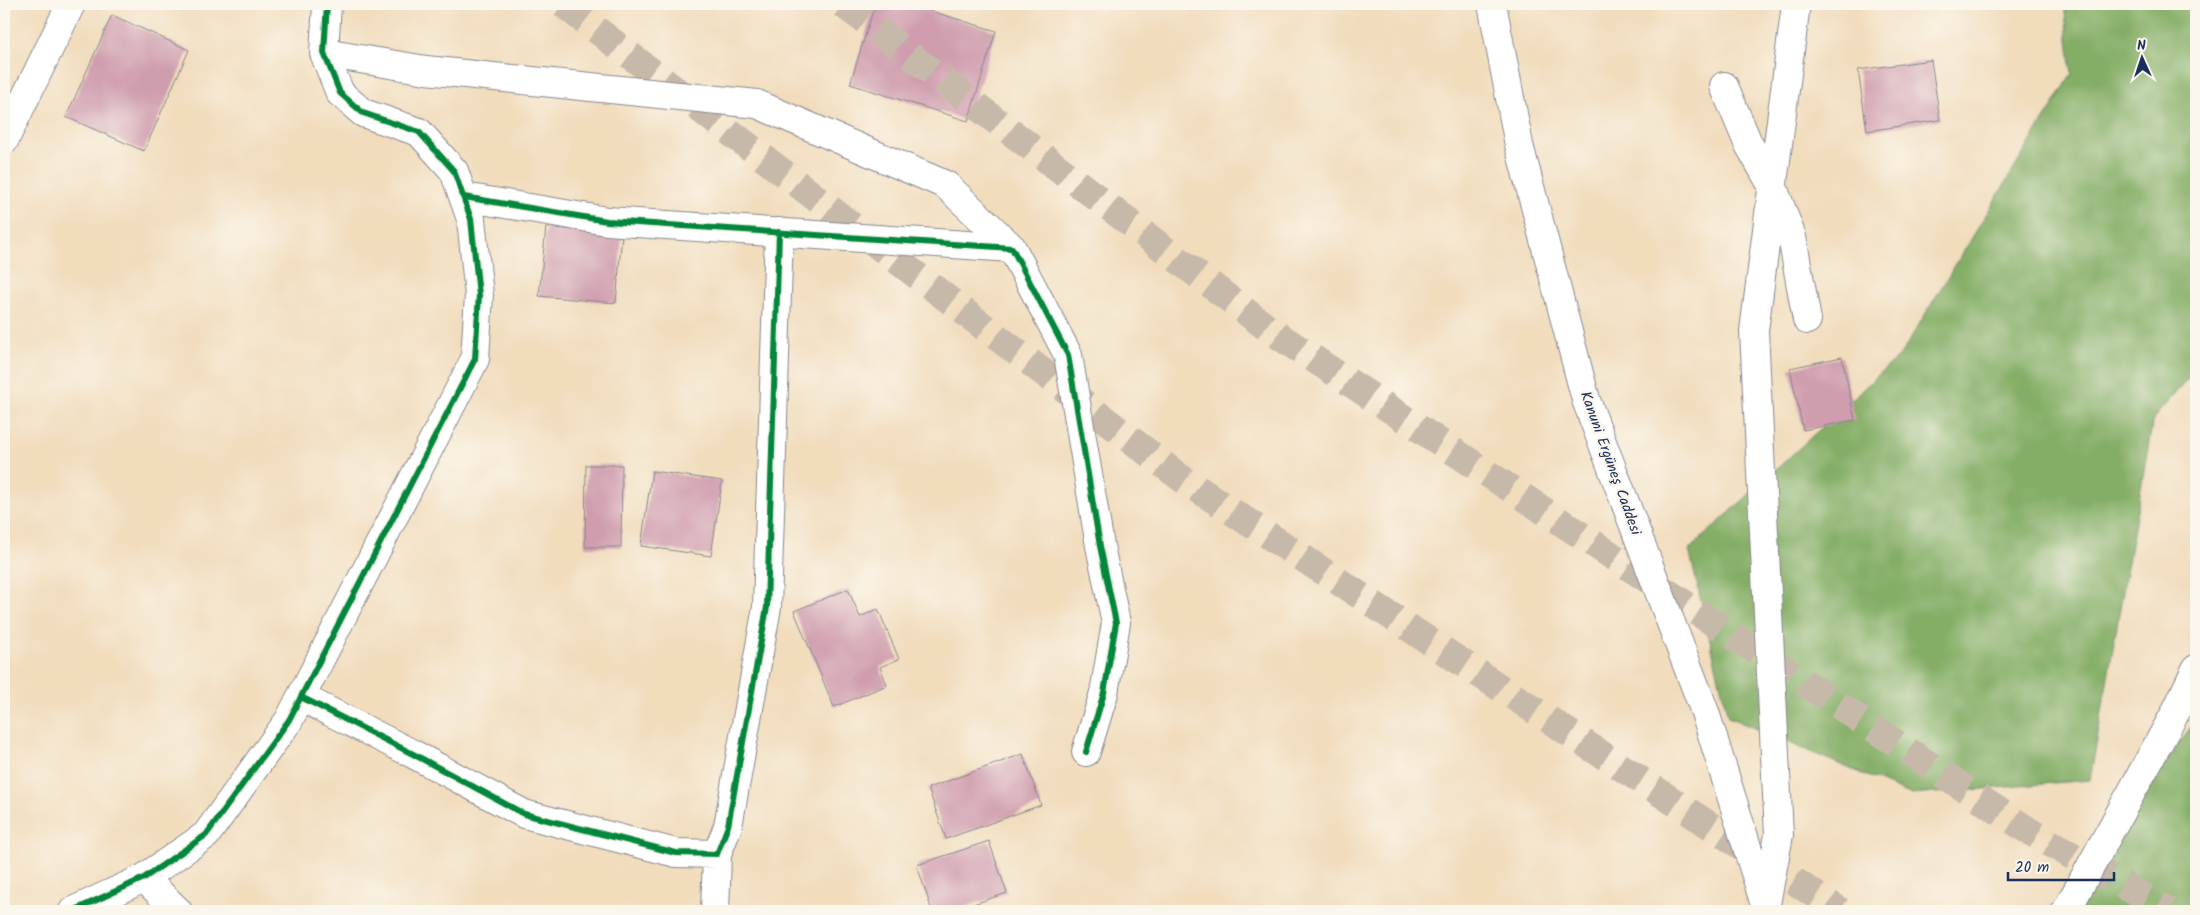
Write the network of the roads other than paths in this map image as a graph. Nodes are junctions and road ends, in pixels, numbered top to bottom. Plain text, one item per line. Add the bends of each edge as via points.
1 (70, 4) edge
2 (327, 4) edge
3 (1492, 4) edge
4 (1796, 4) edge
5 (324, 53) junction
6 (1724, 86) dead end
7 (7, 125) edge
8 (1774, 187) junction
9 (464, 197) junction
10 (779, 232) junction
11 (1012, 248) junction
12 (1807, 320) dead end
13 (2196, 669) edge
14 (301, 697) junction
15 (1086, 752) dead end
16 (717, 854) junction
17 (144, 878) junction
18 (1766, 909) edge
19 (73, 911) edge
20 (178, 911) edge
21 (715, 911) edge
22 (2066, 911) edge

1 - 7 street
2 - 5 street
3 - 18 street, Kanuni Ergüneş Caddesi via 1519,145 1586,400 1704,712
4 - 8 street
5 - 9 street via 340,93 363,113 419,132 454,171
5 - 11 street via 426,70 757,104 946,186
6 - 8 street via 1748,144
8 - 12 street via 1792,237
8 - 18 street via 1754,331 1779,835
9 - 10 street via 607,221
9 - 14 street via 471,219 479,295 475,359
10 - 11 street
10 - 16 street via 768,608 728,826
11 - 15 street via 1068,355 1116,623 1104,693
13 - 22 street
14 - 16 street via 524,814 676,853
14 - 17 street via 289,720 206,835
16 - 21 street
17 - 19 street
17 - 20 street

